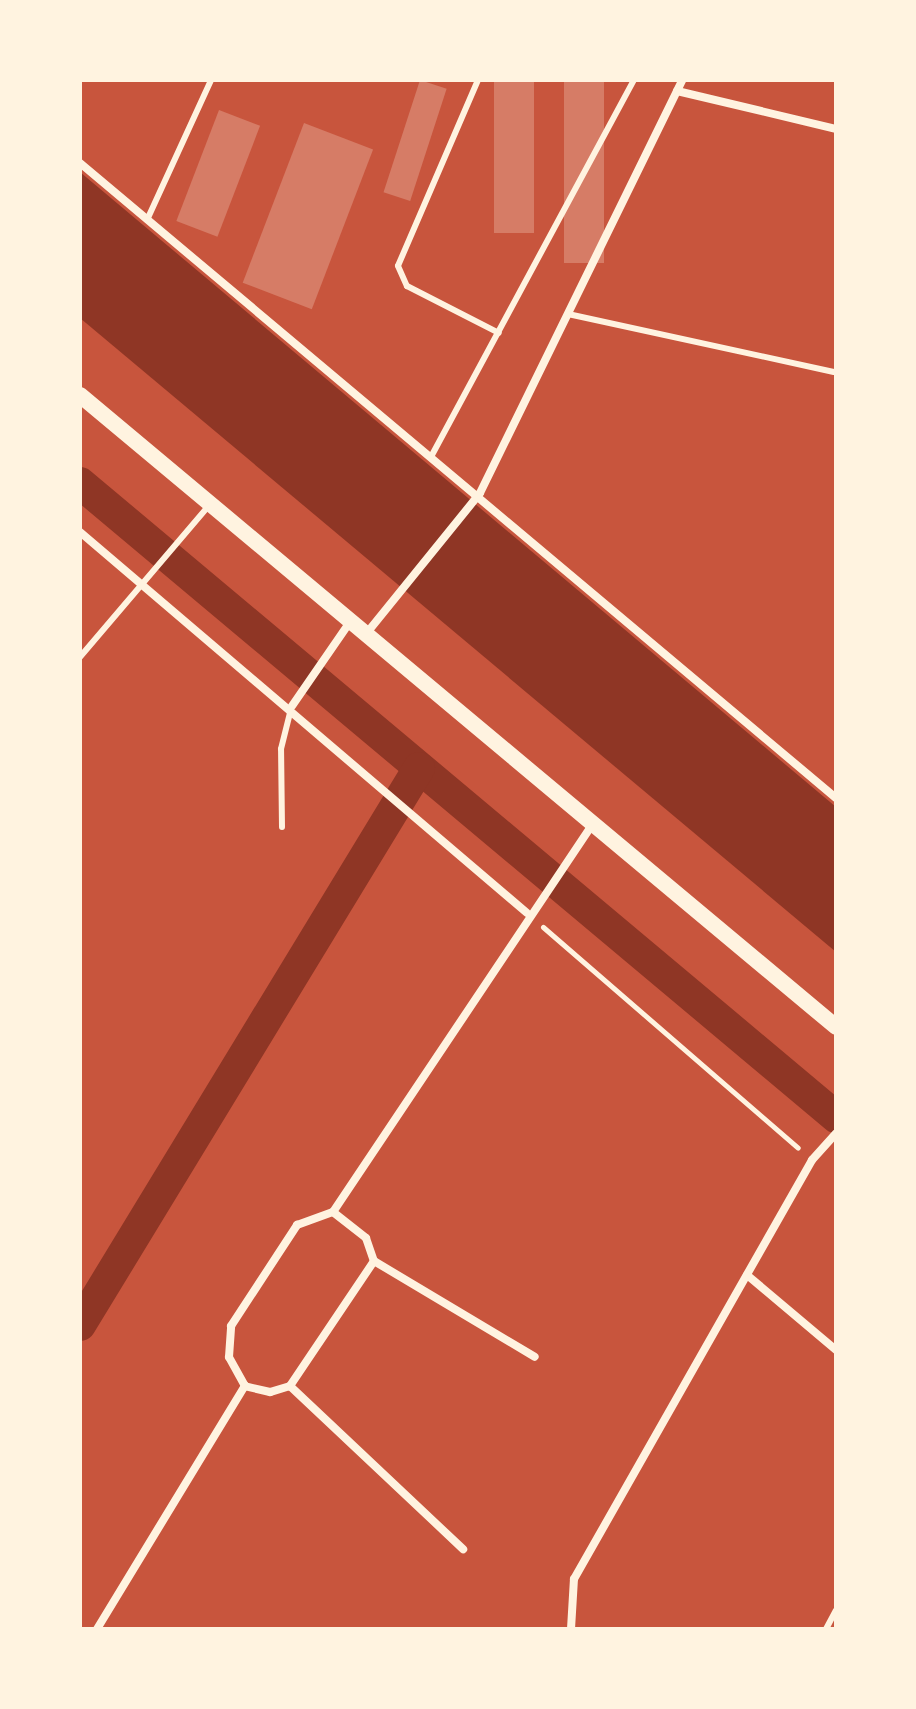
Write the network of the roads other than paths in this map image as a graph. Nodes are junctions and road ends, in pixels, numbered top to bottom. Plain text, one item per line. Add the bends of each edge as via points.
1 (211, 80) edge
2 (478, 80) edge
3 (634, 80) edge
4 (682, 80) edge
5 (677, 91) junction
6 (836, 129) edge
7 (80, 163) edge
8 (147, 220) junction
9 (568, 314) junction
10 (499, 333) junction
11 (834, 372) edge
12 (80, 395) edge
13 (432, 455) junction
14 (478, 496) junction
15 (210, 504) junction
16 (80, 532) edge
17 (143, 583) junction
18 (350, 622) junction
19 (366, 634) junction
20 (80, 657) edge
21 (292, 706) junction
22 (836, 798) edge
23 (593, 823) junction
24 (282, 827) dead end
25 (527, 913) junction
26 (836, 1027) edge
27 (836, 1133) edge
28 (333, 1212) junction
29 (374, 1261) junction
30 (747, 1275) junction
31 (836, 1350) edge
32 (535, 1357) dead end
33 (245, 1386) junction
34 (290, 1386) junction
35 (463, 1549) dead end
36 (836, 1610) edge
37 (97, 1629) edge
38 (571, 1629) edge
39 (826, 1629) edge

1 - 8 lane
2 - 10 lane via 398,266 407,286
3 - 10 lane
4 - 5 street
5 - 6 street
5 - 9 street
7 - 8 street
8 - 13 street
9 - 11 lane
9 - 14 street
10 - 13 lane
12 - 15 main road
13 - 14 street
14 - 19 street
14 - 22 street
15 - 17 lane
15 - 18 main road
16 - 17 street
17 - 20 lane
17 - 21 street
18 - 19 main road
18 - 21 street
19 - 23 main road
21 - 24 lane via 281,749
21 - 25 street
23 - 25 street
23 - 26 main road
25 - 28 street
27 - 30 street via 812,1160
28 - 29 street via 366,1238
28 - 33 street via 297,1225 231,1326 229,1357
29 - 32 street
29 - 34 street
30 - 31 street
30 - 38 street via 574,1579
33 - 34 street via 270,1392
33 - 37 street
34 - 35 street
36 - 39 lane

